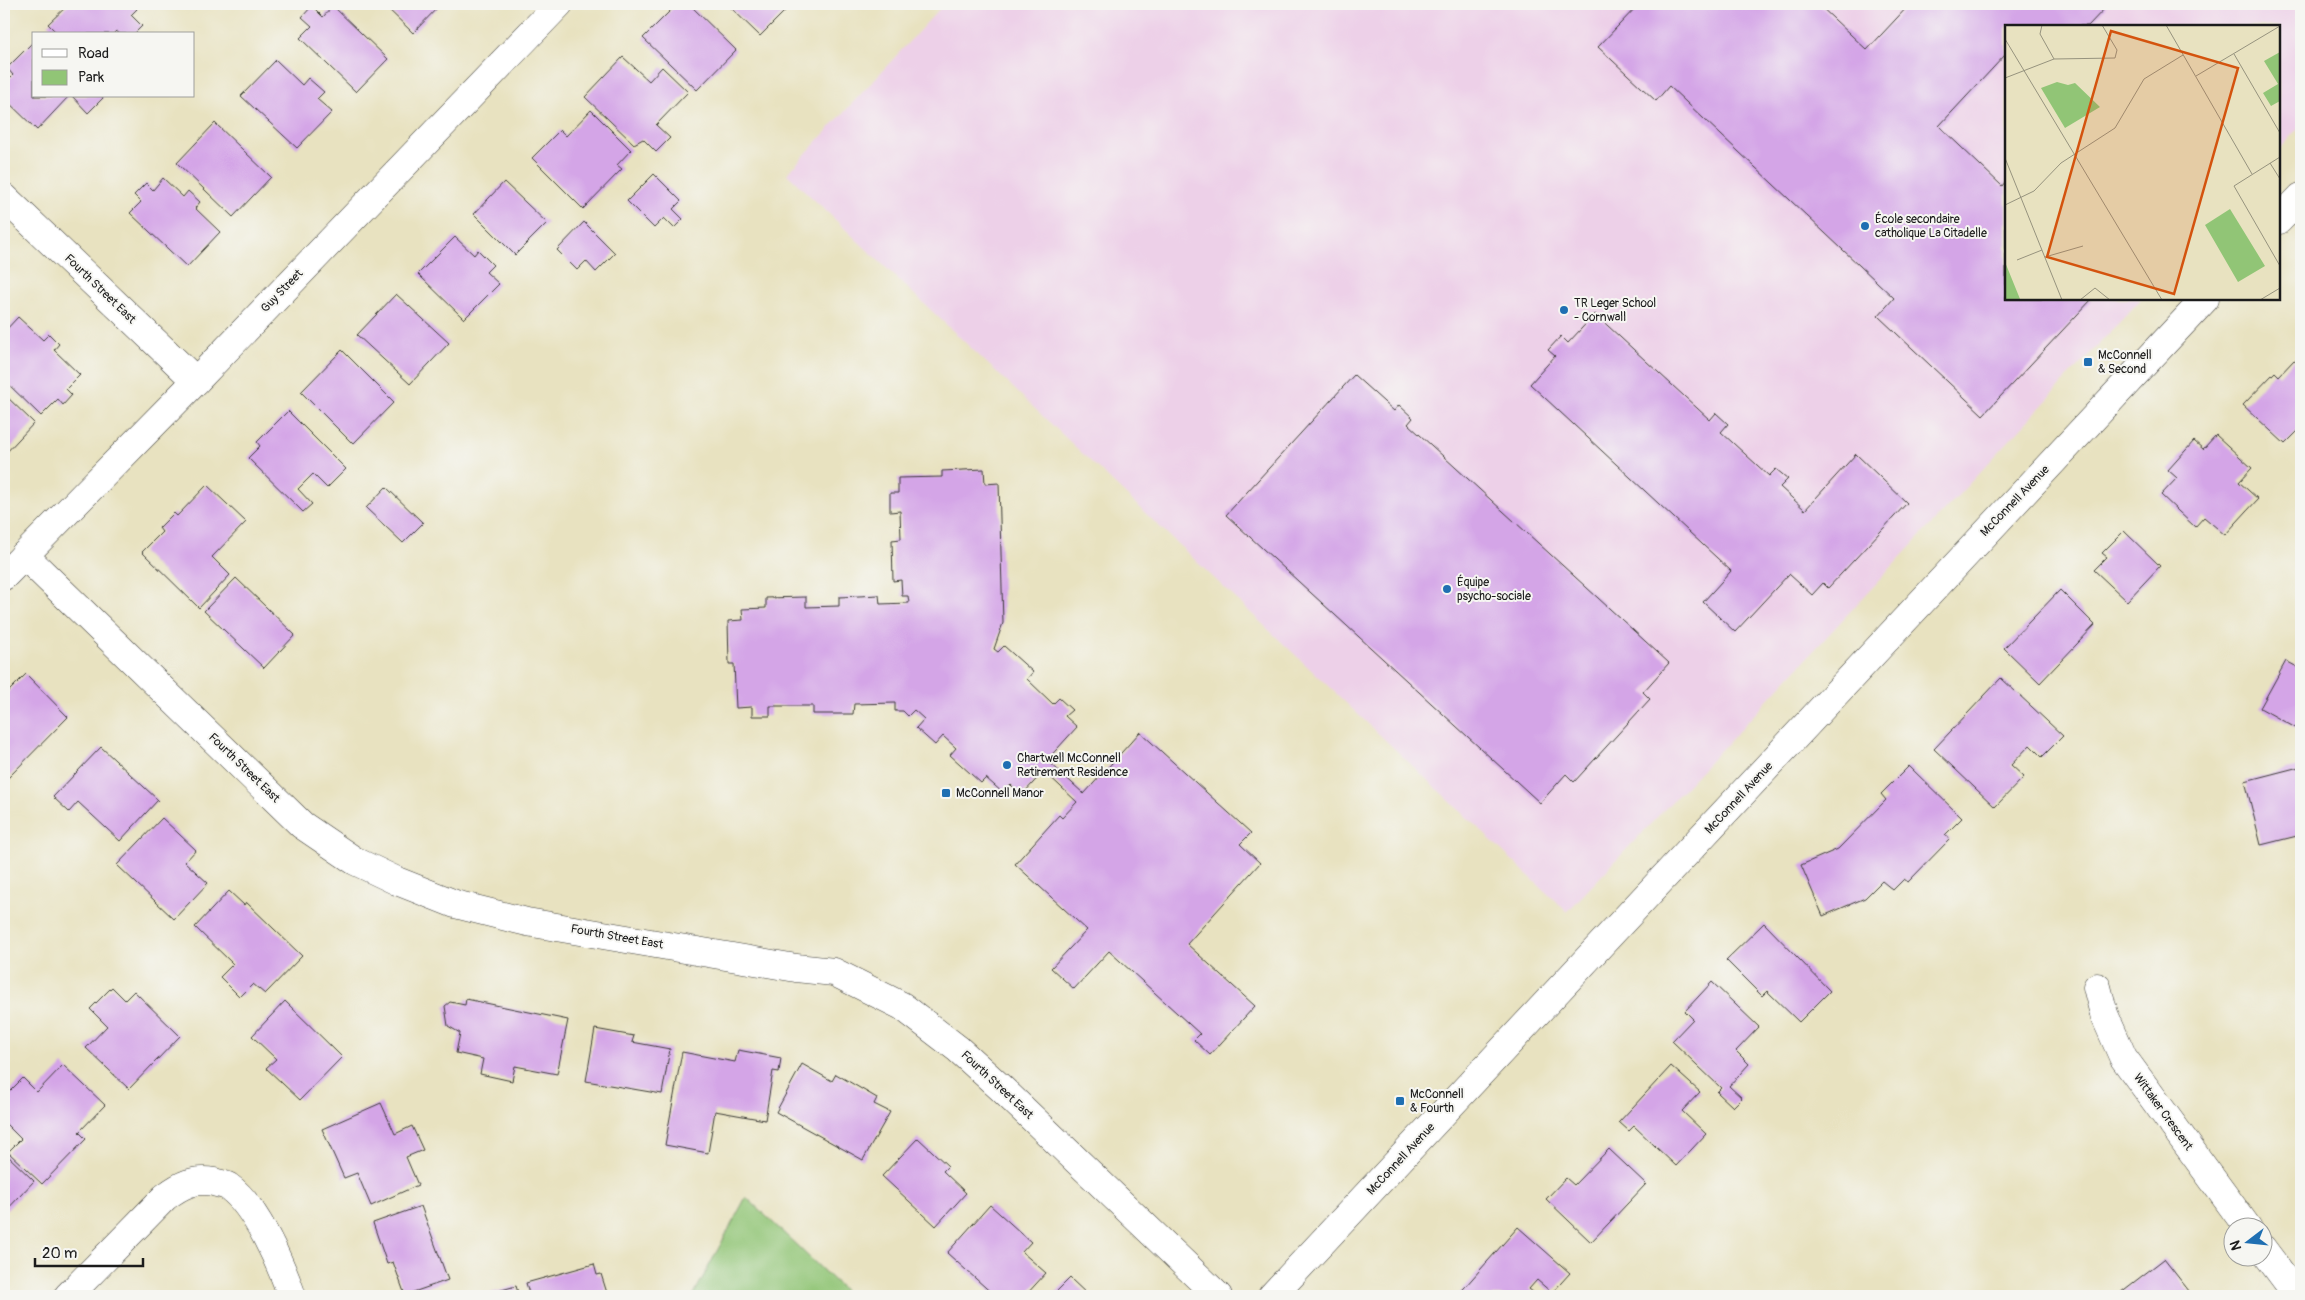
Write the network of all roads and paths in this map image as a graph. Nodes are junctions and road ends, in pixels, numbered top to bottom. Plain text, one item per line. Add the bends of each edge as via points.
1 (559, 4) edge
2 (2301, 196) edge
3 (4, 197) edge
4 (2280, 219) edge
5 (2204, 300) edge
6 (196, 380) junction
7 (24, 555) junction
8 (4, 576) edge
9 (2098, 987) dead end
10 (2241, 1218) edge
11 (2272, 1261) edge
12 (68, 1296) edge
13 (292, 1296) edge
14 (1218, 1296) edge
15 (1272, 1296) edge
16 (2298, 1296) edge

1 - 6 street, Guy Street
2 - 4 street
3 - 6 street, Fourth Street East
5 - 15 street, McConnell Avenue
6 - 7 street, Guy Street
7 - 8 street, Guy Street
7 - 14 street, Fourth Street East via 302,825 355,861 455,904 527,922 834,972 902,1006 958,1049
9 - 10 street, Wittaker Crescent via 2104,1014 2123,1057
11 - 16 street
12 - 13 street via 165,1197 182,1184 204,1180 228,1186 239,1198 261,1228

